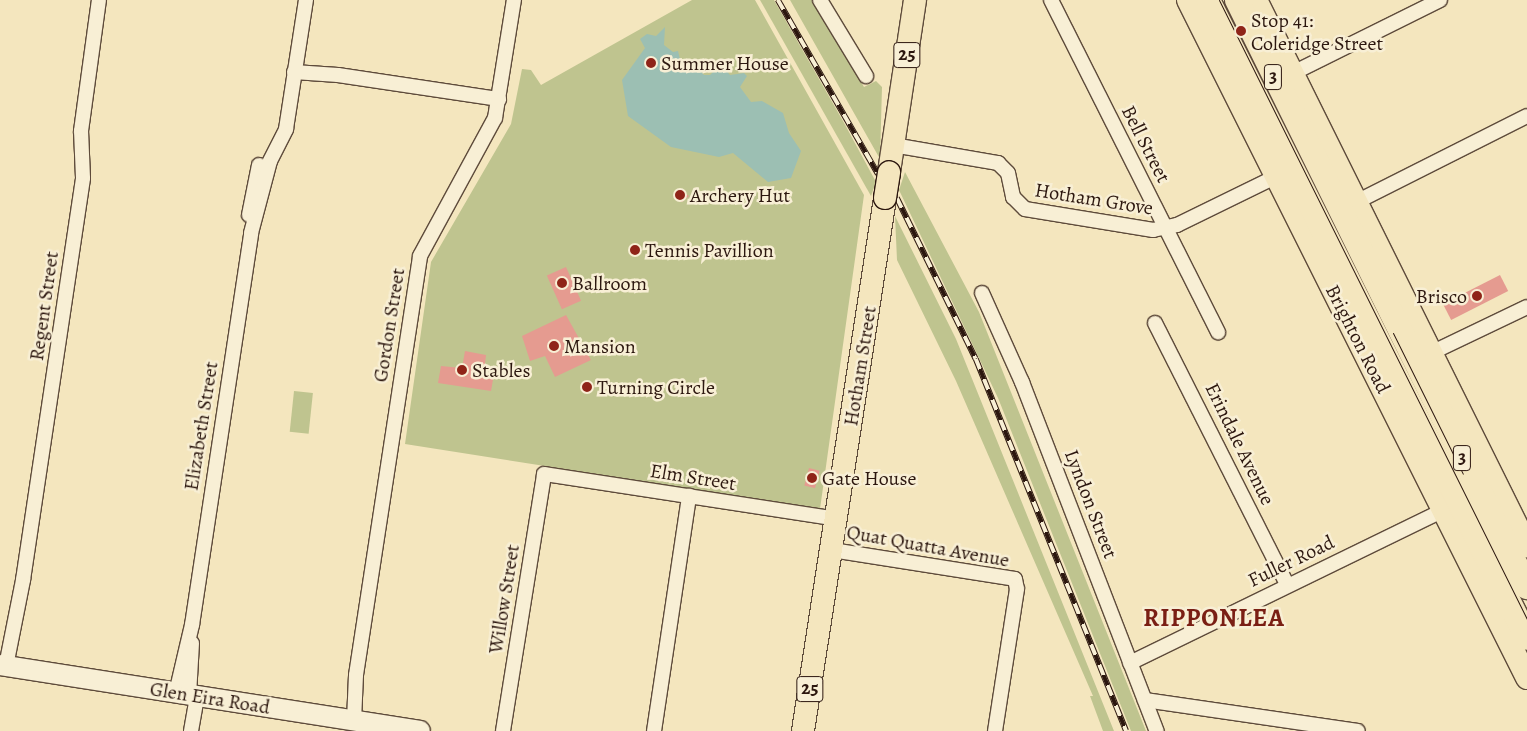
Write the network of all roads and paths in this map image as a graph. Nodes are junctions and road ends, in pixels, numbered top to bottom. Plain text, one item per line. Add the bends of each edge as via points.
1 (100, 0) edge
2 (306, 0) edge
3 (514, 0) edge
4 (820, 0) edge
5 (916, 0) edge
6 (1051, 0) edge
7 (1237, 0) edge
8 (1256, 0) edge
9 (1440, 0) edge
10 (1198, 4) edge
11 (295, 68) junction
12 (1292, 73) junction
13 (866, 76) dead end
14 (499, 99) junction
15 (1312, 112) junction
16 (1527, 116) edge
17 (894, 145) junction
18 (1310, 153) junction
19 (1277, 176) junction
20 (1356, 202) junction
21 (1167, 229) junction
22 (1313, 250) junction
23 (1354, 265) junction
24 (1401, 291) junction
25 (982, 294) dead end
26 (1527, 307) edge
27 (1155, 323) dead end
28 (1218, 332) dead end
29 (1431, 353) junction
30 (544, 474) joint
31 (1494, 480) junction
32 (689, 496) junction
33 (1444, 510) junction
34 (836, 519) junction
35 (1494, 522) junction
36 (832, 550) junction
37 (1519, 569) edge
38 (1287, 584) junction
39 (1527, 638) edge
40 (1130, 663) junction
41 (7, 666) edge
42 (1527, 678) edge
43 (187, 695) junction
44 (1145, 700) junction
45 (349, 723) edge
46 (191, 731) edge
47 (420, 731) edge
48 (503, 731) edge
49 (654, 731) edge
50 (804, 731) edge
51 (995, 731) edge
52 (1157, 731) edge
53 (1358, 731) edge

1 - 41 street, Regent Street via 81,132 83,178
2 - 11 street, Elizabeth Street
3 - 14 street, Gordon Street
4 - 13 street
5 - 17 main road, Hotham Street / 25
6 - 21 street, Bell Street
7 - 18 highway, Brighton Road / 3
8 - 12 main road, Brighton Road
9 - 12 street
10 - 19 main road, Brighton Road
10 - 23 highway, Brighton Road / 3
11 - 14 street
11 - 43 street, Elizabeth Street via 286,129 270,161 251,233 192,625
12 - 15 main road, Brighton Road
14 - 45 street, Gordon Street via 494,118 420,256
15 - 18 main road
15 - 20 main road, Brighton Road
16 - 20 street
17 - 21 street, Hotham Grove via 998,163 1009,175 1016,201 1028,210
17 - 34 main road, Hotham Street / 25, bridge
18 - 23 highway, Brighton Road / 3
19 - 21 street, Hotham Grove
19 - 22 main road, Brighton Road
20 - 24 main road, Brighton Road
21 - 28 street, Bell Street
22 - 23 main road
22 - 33 main road, Brighton Road
23 - 24 main road
23 - 35 highway, Brighton Road / 3
23 - 37 highway, Brighton Road / 3
24 - 29 main road, Brighton Road
25 - 40 street, Lyndon Street via 1022,382
26 - 29 street
27 - 38 street, Erindale Avenue
29 - 31 main road, Brighton Road
30 - 32 street, Elm Street
30 - 48 street, Willow Street
31 - 35 main road
31 - 37 main road, Brighton Road
32 - 34 street, Elm Street
32 - 49 street
33 - 38 street, Fuller Road
33 - 42 main road, Brighton Road
34 - 36 main road, Hotham Street / 25
35 - 37 highway, Brighton Road / 3
36 - 50 main road, Hotham Street / 25
36 - 51 street, Quat Quatta Avenue via 1015,579 1017,589
37 - 39 highway, Brighton Road / 3
38 - 40 street, Fuller Road
40 - 44 street, Lyndon Street
41 - 43 main road, Glen Eira Road
43 - 45 main road, Glen Eira Road
43 - 46 street, Elizabeth Street
44 - 52 street, Lyndon Street
44 - 53 street
45 - 47 main road, Glen Eira Road

